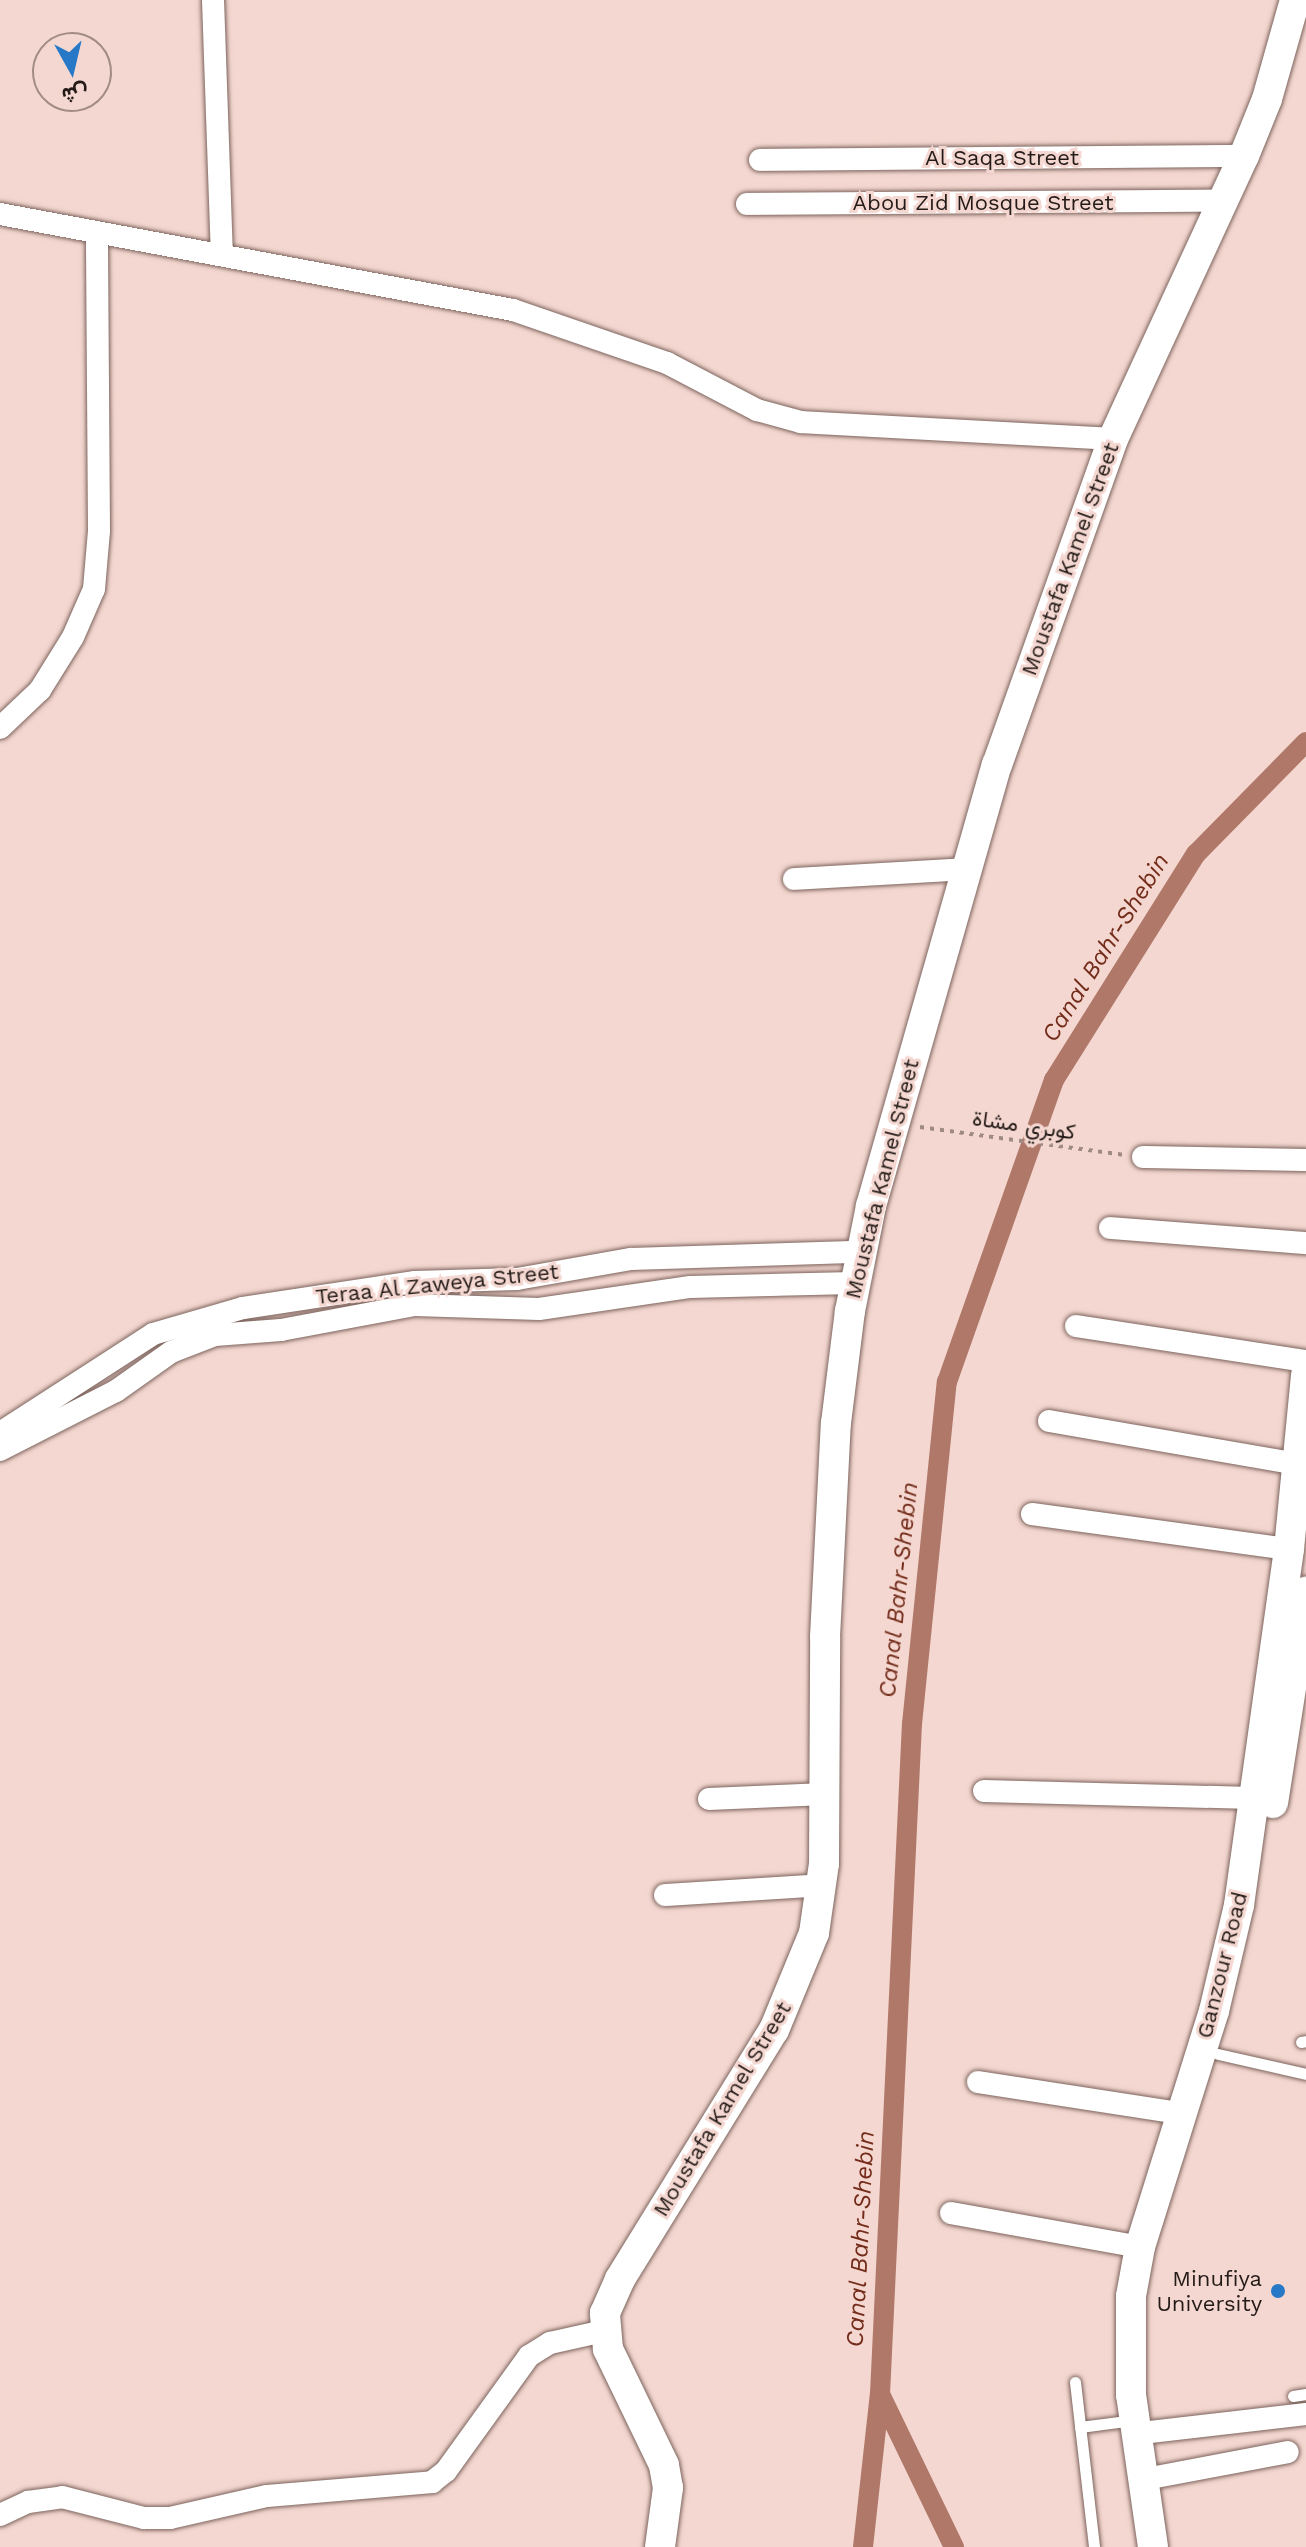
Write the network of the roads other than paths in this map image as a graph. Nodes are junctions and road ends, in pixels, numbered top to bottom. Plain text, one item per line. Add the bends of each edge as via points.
1 (213, 0) edge
2 (1295, 0) edge
3 (1244, 156) junction
4 (760, 160) dead end
5 (1220, 201) junction
6 (747, 204) dead end
7 (0, 214) edge
8 (97, 233) junction
9 (222, 253) junction
10 (1113, 439) junction
11 (0, 728) edge
12 (966, 869) junction
13 (794, 879) dead end
14 (1143, 1157) dead end
15 (1306, 1160) edge
16 (1110, 1228) dead end
17 (1306, 1243) edge
18 (859, 1252) junction
19 (854, 1283) junction
20 (1076, 1326) dead end
21 (1306, 1361) edge
22 (1306, 1375) edge
23 (1049, 1421) dead end
24 (0, 1433) edge
25 (0, 1450) edge
26 (1298, 1464) junction
27 (1032, 1514) dead end
28 (1289, 1549) junction
29 (1306, 1592) edge
30 (1297, 1714) edge
31 (1306, 1745) edge
32 (1278, 1769) junction
33 (984, 1791) dead end
34 (825, 1794) junction
35 (1253, 1798) junction
36 (709, 1799) dead end
37 (822, 1885) junction
38 (665, 1895) dead end
39 (1218, 2054) junction
40 (1306, 2074) edge
41 (978, 2082) dead end
42 (1179, 2113) junction
43 (951, 2213) dead end
44 (1140, 2247) junction
45 (604, 2331) junction
46 (1075, 2382) dead end
47 (1302, 2401) edge
48 (1142, 2426) junction
49 (1080, 2427) junction
50 (1288, 2452) dead end
51 (1156, 2477) junction
52 (0, 2515) edge
53 (660, 2547) edge
54 (1094, 2547) edge
55 (1153, 2547) edge
56 (1169, 2547) edge

1 - 9 street
2 - 3 main road, Moustafa Kamel Street via 1267,99
3 - 4 street, Al Saqa Street
3 - 5 main road, Moustafa Kamel Street
5 - 6 street, Abou Zid Mosque Street
5 - 10 main road, Moustafa Kamel Street
7 - 8 street
8 - 9 street
8 - 11 street via 99,531 94,589 73,637 40,690
9 - 10 street via 513,310 667,363 757,410 801,422
10 - 12 main road, Moustafa Kamel Street via 997,765
12 - 13 street
12 - 18 main road, Moustafa Kamel Street
14 - 15 street
16 - 17 street
18 - 19 main road, Moustafa Kamel Street
18 - 24 street, Teraa Al Zaweya Street via 644,1257 517,1279 415,1282 243,1308 153,1334
19 - 25 street, Teraa Al Zaweya Street via 690,1287 539,1309 415,1305 281,1330 215,1335 171,1352 116,1391
19 - 34 main road, Moustafa Kamel Street via 836,1423 825,1637
20 - 21 street
22 - 26 main road, Ganzour Road
23 - 26 street
26 - 28 main road, Ganzour Road
27 - 28 street
28 - 35 main road, Ganzour Road
29 - 30 main road, Ganzour Road
30 - 32 main road, Ganzour Road
31 - 32 main road
32 - 39 main road, Ganzour Road via 1247,1944
33 - 35 street
34 - 36 street
34 - 37 main road, Moustafa Kamel Street
35 - 42 main road, Ganzour Road via 1227,1958
37 - 38 street
37 - 45 main road, Moustafa Kamel Street via 814,1933 790,1999 610,2295
39 - 40 lane
39 - 48 main road, Ganzour Road via 1157,2252
41 - 42 street
42 - 44 main road, Ganzour Road
43 - 44 street
44 - 48 main road, Ganzour Road via 1129,2321
45 - 52 street via 550,2343 529,2356 446,2471 432,2482 267,2496 170,2518 144,2518 62,2497 39,2499
45 - 53 main road via 664,2465 667,2511
46 - 49 lane
47 - 48 street
48 - 49 lane
48 - 51 main road, Ganzour Road
48 - 55 main road, Ganzour Road
49 - 54 lane
50 - 51 street
51 - 56 main road, Ganzour Road

